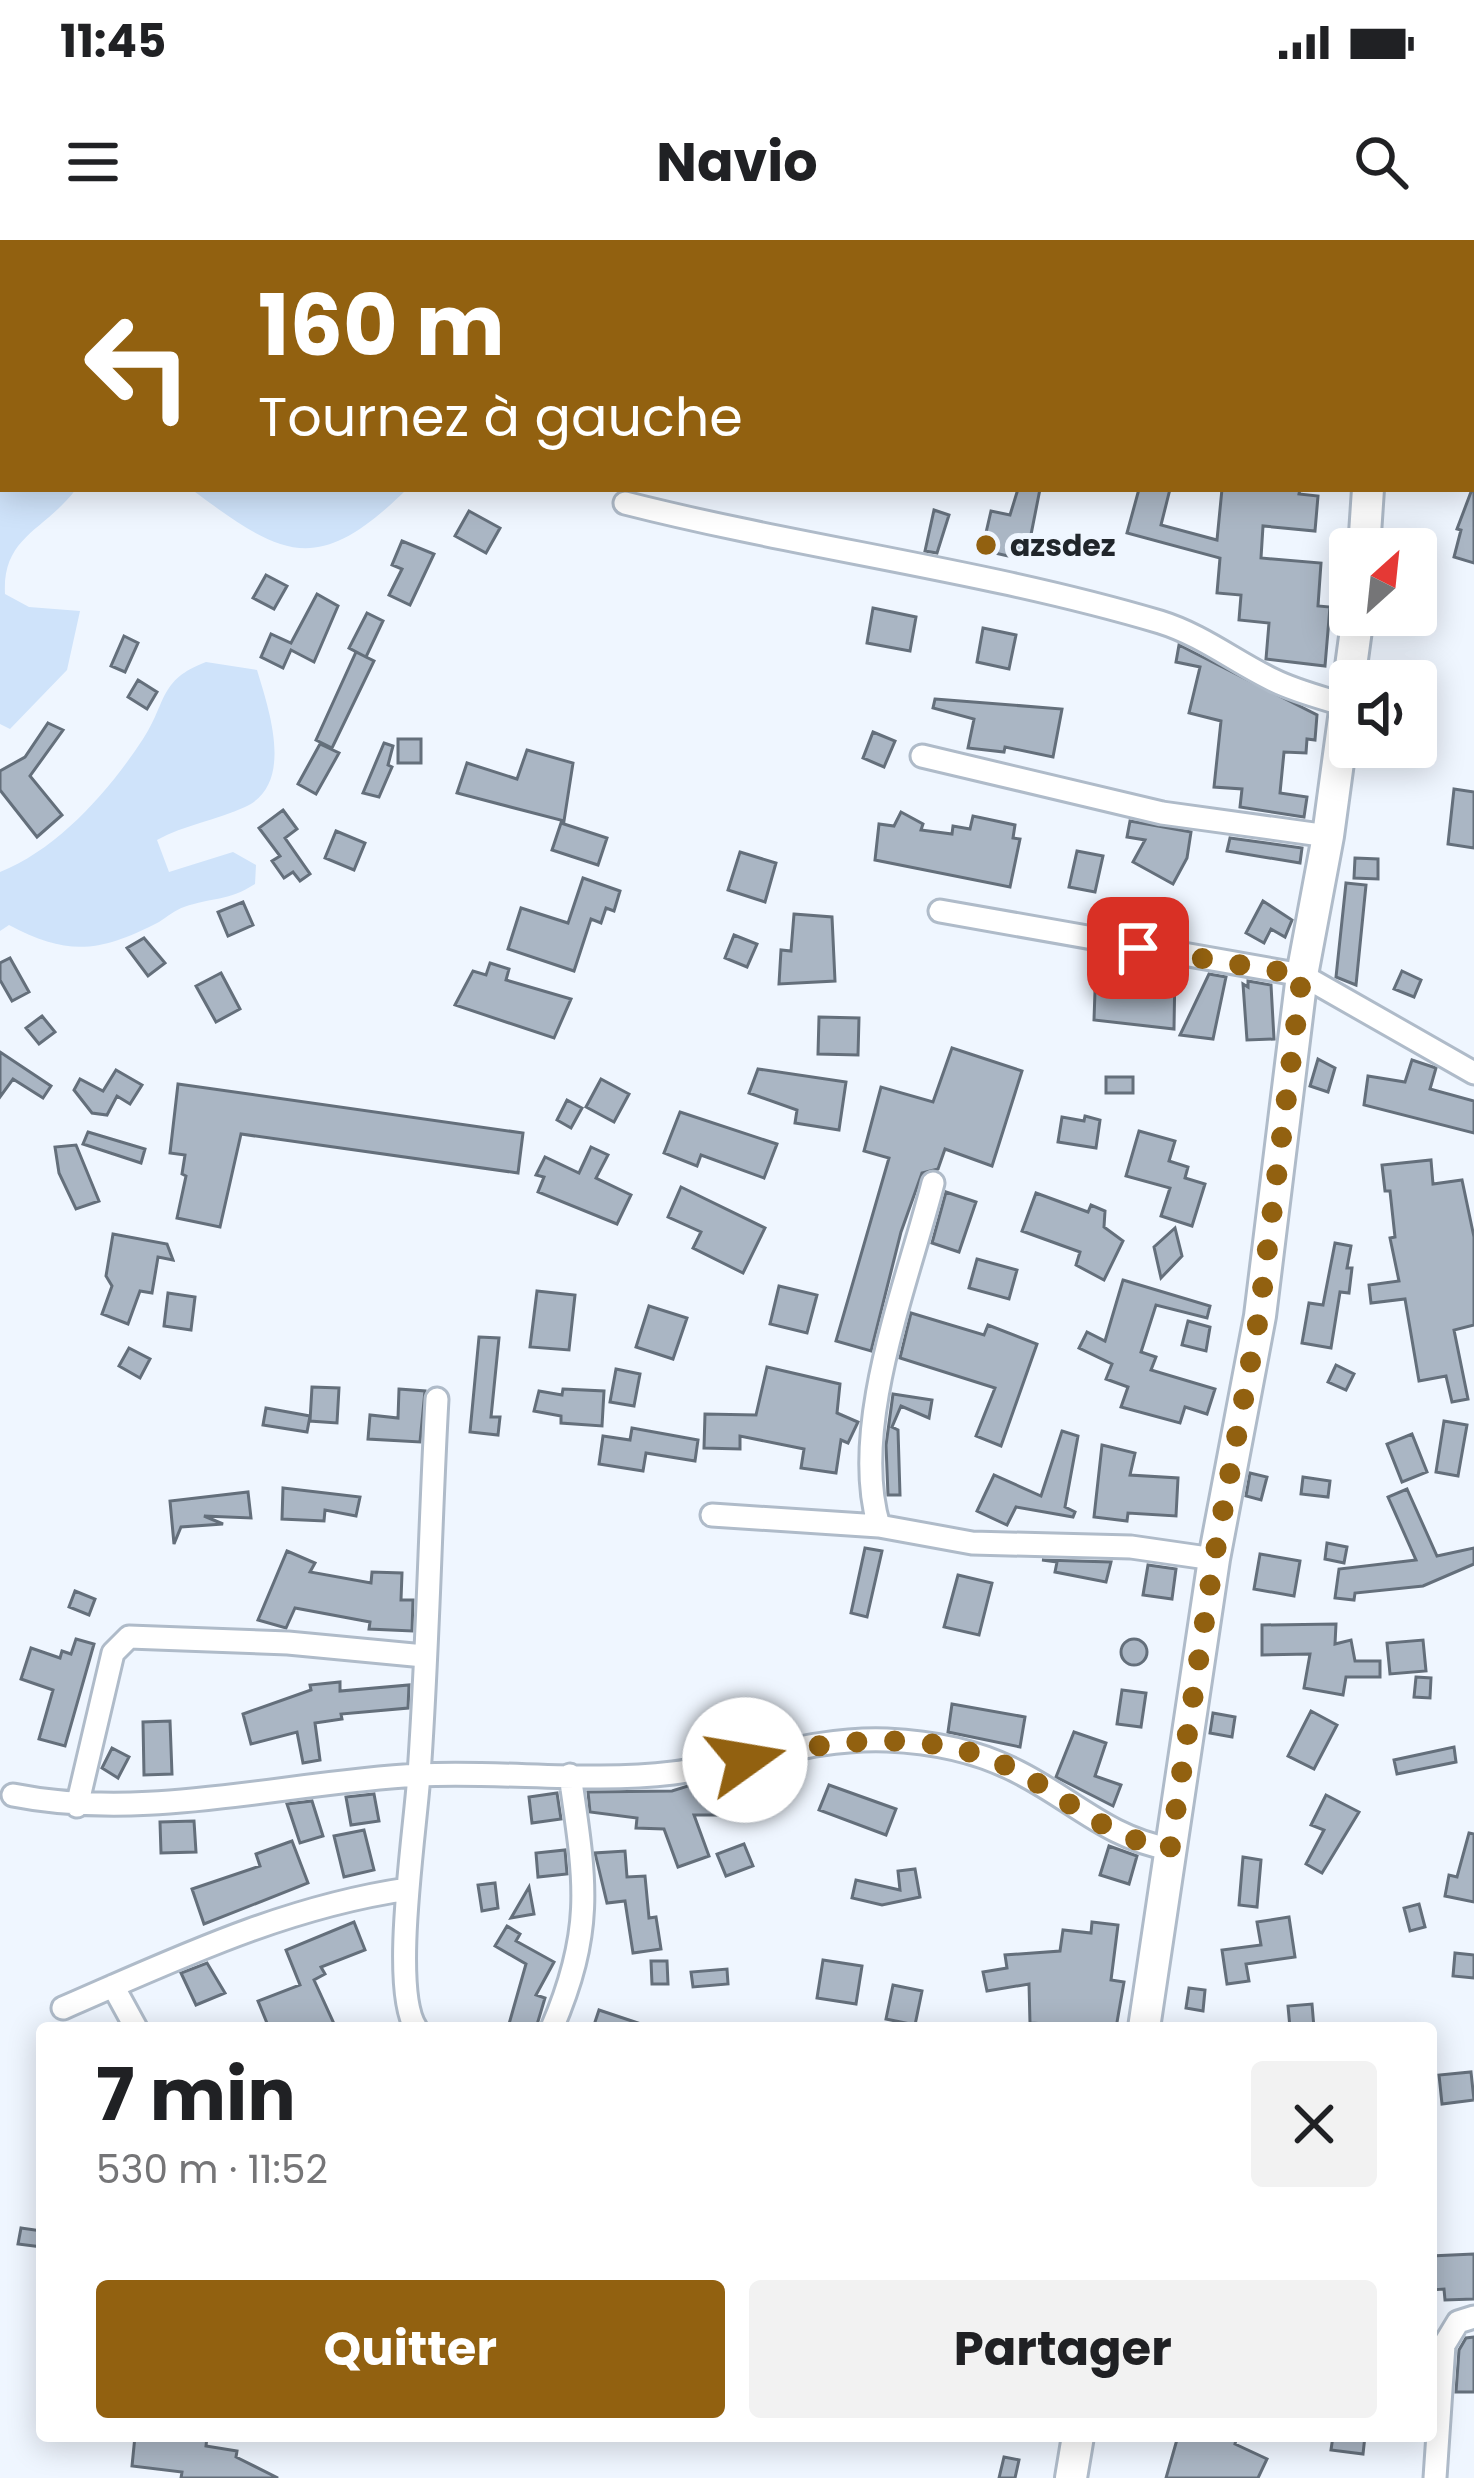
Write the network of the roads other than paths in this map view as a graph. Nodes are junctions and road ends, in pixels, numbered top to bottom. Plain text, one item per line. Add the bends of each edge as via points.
1 (1368, 492) edge
2 (625, 503) dead end
3 (1365, 528) edge
4 (1329, 700) edge
5 (922, 756) dead end
6 (1335, 768) edge
7 (1328, 836) junction
8 (940, 911) dead end
9 (1302, 975) junction
10 (1474, 1073) edge
11 (933, 1183) dead end
12 (436, 1399) dead end
13 (712, 1515) dead end
14 (879, 1526) junction
15 (1214, 1559) junction
16 (424, 1656) junction
17 (419, 1775) junction
18 (570, 1775) junction
19 (13, 1796) dead end
20 (77, 1806) junction
21 (1170, 1849) junction
22 (408, 1889) junction
23 (113, 1986) junction
24 (63, 2008) dead end
25 (133, 2022) edge
26 (414, 2022) edge
27 (554, 2022) edge
28 (1145, 2022) edge
29 (1474, 2318) edge
30 (1077, 2442) edge
31 (1071, 2478) edge
32 (1435, 2478) edge

1 - 3 main road
2 - 4 street via 1162,623 1276,682
5 - 7 street via 1162,812
6 - 7 main road
7 - 9 main road
8 - 9 street
9 - 10 street
9 - 15 main road via 1259,1316
11 - 14 street via 873,1424 868,1477
12 - 16 street
13 - 14 street
14 - 15 street via 972,1543 1131,1547
15 - 21 main road
16 - 17 street
16 - 20 street via 130,1637 113,1653
17 - 18 street
17 - 20 street
17 - 22 street
18 - 21 street via 667,1774 845,1740 938,1744 1019,1772 1117,1834
18 - 27 street via 586,1915
19 - 20 street
21 - 28 main road
22 - 23 street via 326,1902
22 - 26 street
23 - 24 street
23 - 25 street
29 - 32 street via 1458,2322 1444,2345
30 - 31 main road

